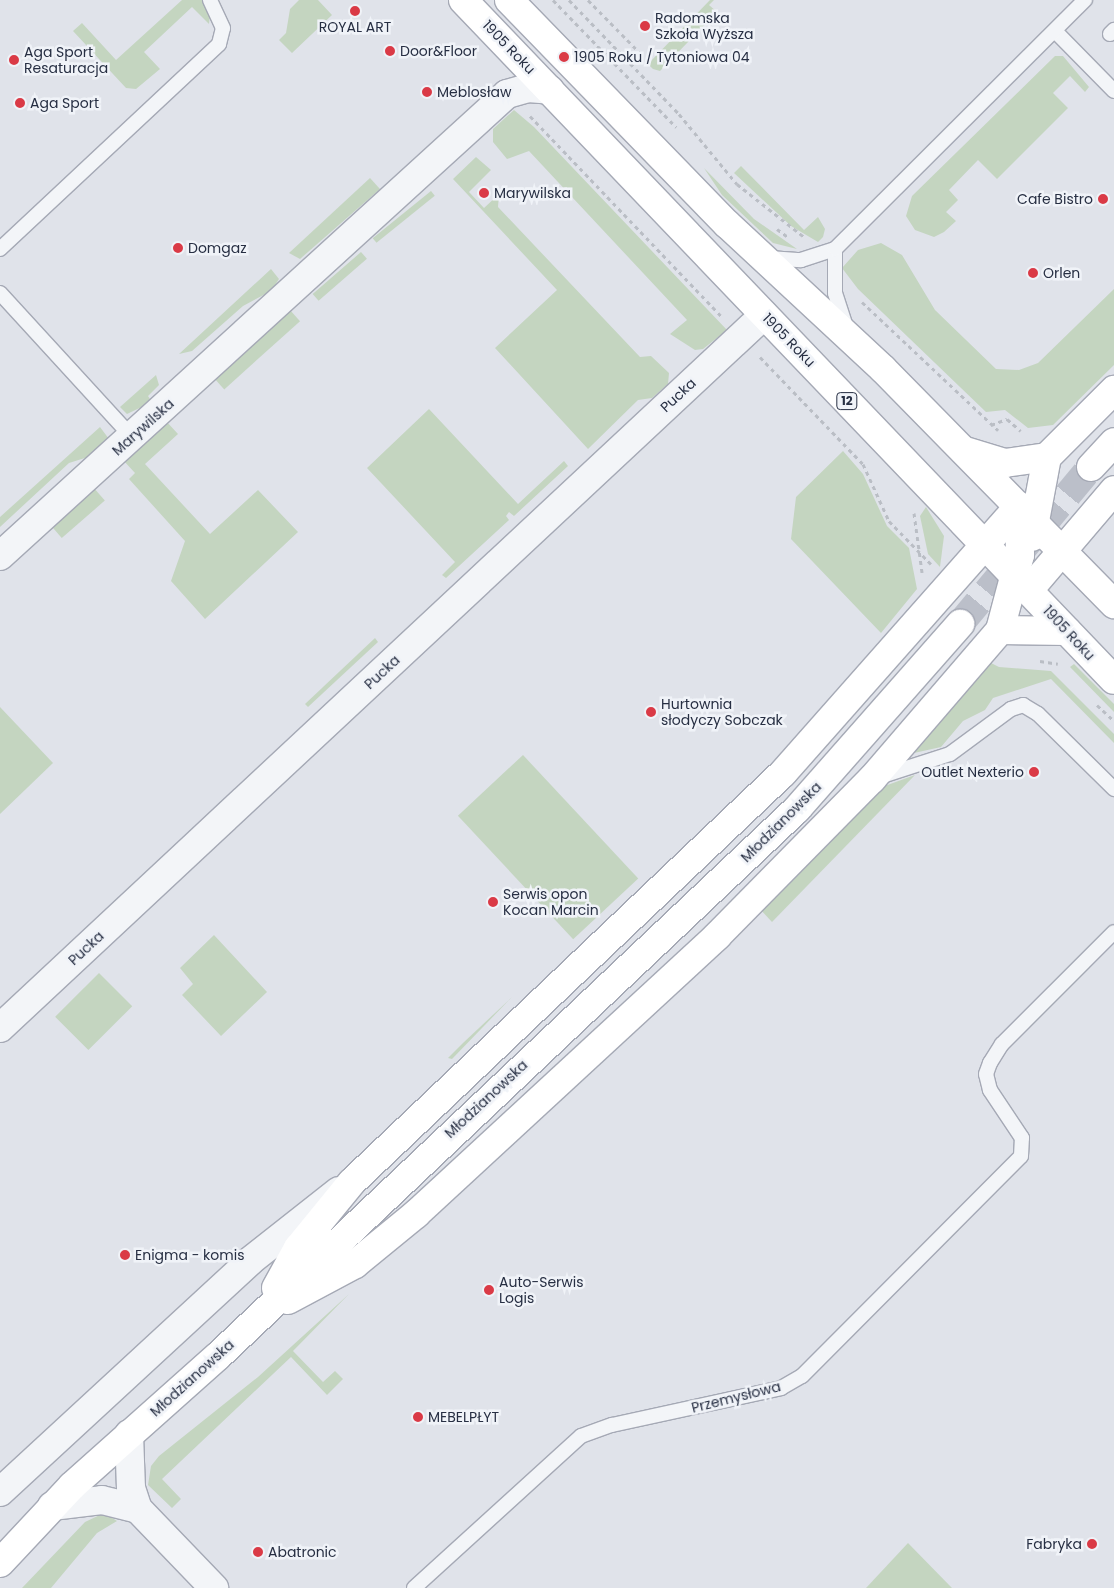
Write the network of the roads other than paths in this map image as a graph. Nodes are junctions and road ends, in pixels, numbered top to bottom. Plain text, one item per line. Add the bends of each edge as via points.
1 (210, 0) edge
2 (463, 0) edge
3 (509, 0) edge
4 (1085, 0) edge
5 (1055, 31) junction
6 (508, 46) junction
7 (550, 90) junction
8 (1114, 90) edge
9 (515, 102) junction
10 (0, 249) edge
11 (829, 252) junction
12 (759, 255) junction
13 (0, 293) edge
14 (764, 315) junction
15 (853, 341) junction
16 (1114, 390) edge
17 (132, 437) junction
18 (1114, 442) edge
19 (965, 451) junction
20 (1048, 457) junction
21 (1091, 467) tunnel mouth
22 (1114, 490) edge
23 (1026, 514) junction
24 (984, 543) junction
25 (1062, 551) junction
26 (0, 556) edge
27 (1022, 583) junction
28 (1114, 604) edge
29 (960, 624) tunnel mouth
30 (1000, 630) junction
31 (1067, 631) junction
32 (1114, 680) edge
33 (872, 780) junction
34 (1114, 789) edge
35 (1114, 932) edge
36 (0, 1028) edge
37 (352, 1182) junction
38 (263, 1313) junction
39 (129, 1434) junction
40 (0, 1492) edge
41 (52, 1506) junction
42 (138, 1509) junction
43 (0, 1563) edge
44 (214, 1588) edge
45 (414, 1588) edge

1 - 10 lane via 222,20 219,44
2 - 6 main road, 1905 Roku / 12
3 - 12 main road
4 - 5 lane
5 - 8 lane via 1088,56
5 - 11 lane
6 - 7 main road, 1905 Roku / 12
6 - 9 street
7 - 9 street, Marywilska via 528,88
7 - 14 main road, 1905 Roku / 12
9 - 17 street, Marywilska
11 - 12 lane via 791,261
11 - 15 lane via 835,293
12 - 15 main road
13 - 17 lane
14 - 24 main road, 1905 Roku / 12
14 - 36 street, Pucka
15 - 19 main road
16 - 20 main road
17 - 26 street, Marywilska
18 - 21 main road
19 - 20 main road via 1005,463
19 - 23 main road
20 - 23 main road
22 - 25 main road
23 - 24 main road
23 - 25 main road
23 - 27 main road
24 - 27 main road, 1905 Roku / 12
24 - 37 main road via 783,773
25 - 27 main road
25 - 28 main road
27 - 30 main road
27 - 31 main road, 1905 Roku / 12
29 - 38 main road, Młodzianowska via 797,809
30 - 31 main road
30 - 33 main road
31 - 32 main road, 1905 Roku / 12
33 - 34 lane via 950,754 1011,709 1023,705 1038,714
33 - 38 main road via 717,936 416,1214 355,1264
35 - 45 lane, Przemysłowa via 1002,1044 990,1063 986,1074 990,1090 1022,1138 1024,1151 802,1376 781,1388 612,1425 581,1436
37 - 38 main road via 298,1248
37 - 40 street via 250,1261
38 - 39 main road, Młodzianowska
39 - 41 main road, Młodzianowska
39 - 42 street via 131,1482
41 - 42 street via 102,1500
41 - 43 main road, Młodzianowska
42 - 44 street

